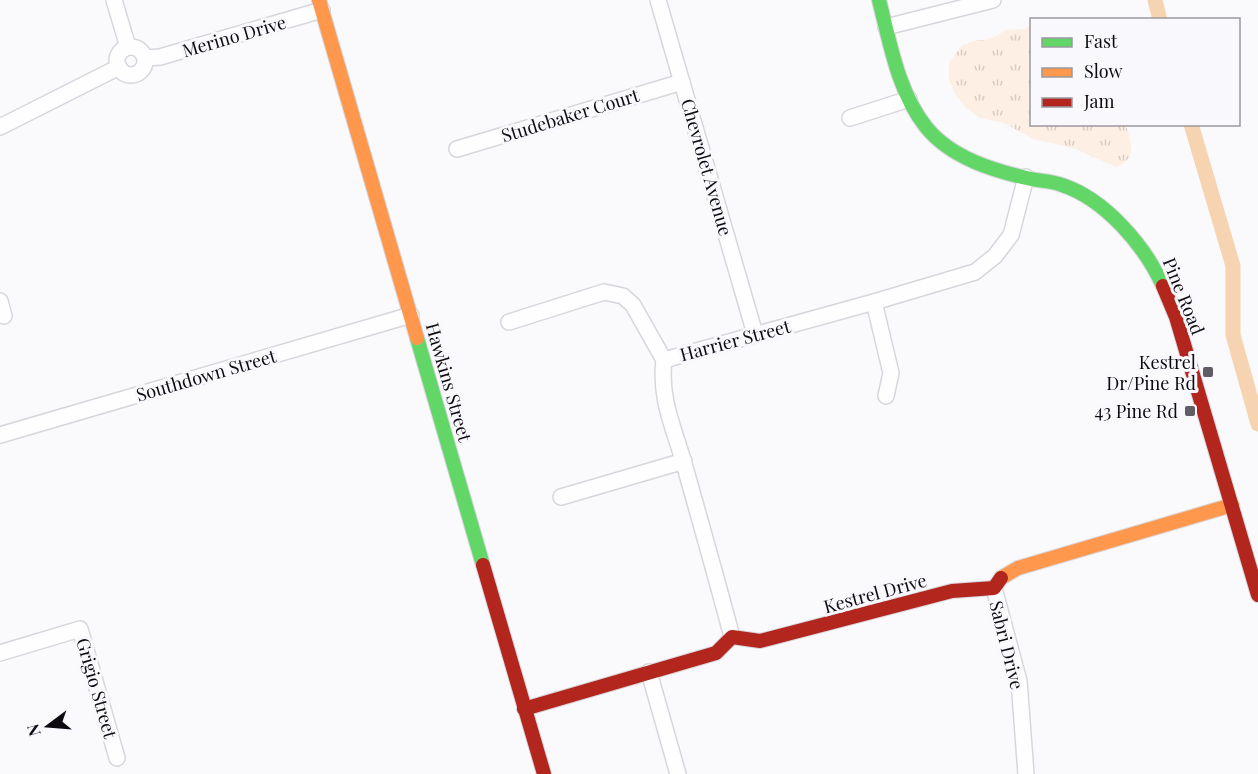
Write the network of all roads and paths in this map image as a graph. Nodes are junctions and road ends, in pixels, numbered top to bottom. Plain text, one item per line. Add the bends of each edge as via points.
1 (114, 0) edge
2 (658, 0) edge
3 (879, 0) edge
4 (993, 0) edge
5 (321, 5) edge
6 (886, 27) junction
7 (128, 47) junction
8 (145, 58) junction
9 (119, 67) junction
10 (682, 82) junction
11 (909, 99) junction
12 (850, 118) dead end
13 (0, 127) edge
14 (457, 149) dead end
15 (1026, 177) junction
16 (874, 302) junction
17 (411, 315) junction
18 (509, 322) dead end
19 (755, 334) junction
20 (664, 360) junction
21 (886, 396) dead end
22 (0, 435) edge
23 (684, 461) junction
24 (561, 497) dead end
25 (1232, 505) junction
26 (994, 588) junction
27 (1258, 595) edge
28 (732, 637) junction
29 (0, 653) edge
30 (649, 672) junction
31 (525, 709) junction
32 (117, 758) dead end
33 (544, 774) edge
34 (678, 774) edge
35 (1026, 774) edge

1 - 7 street
2 - 10 street, Chevrolet Avenue
3 - 6 street, Pine Road
4 - 6 street
5 - 8 street, Merino Drive via 160,57
5 - 17 street, Hawkins Street
6 - 11 street, Pine Road
7 - 8 street via 137,48
7 - 9 street via 120,53
8 - 9 street via 138,73 125,73
9 - 13 street
10 - 14 street, Studebaker Court
10 - 19 street, Chevrolet Avenue
11 - 12 street
11 - 15 street, Pine Road via 928,130 942,142 988,168
15 - 16 street, Harrier Street via 1011,235 995,256 975,272
15 - 25 street, Pine Road via 1067,187 1099,206 1147,253 1176,317
16 - 19 street, Harrier Street
16 - 21 street via 891,373
17 - 22 street, Southdown Street
17 - 31 street, Hawkins Street
18 - 20 street via 604,292 622,296 633,305
19 - 20 street, Harrier Street
20 - 23 street, Harrier Street via 666,408
23 - 24 street
23 - 28 street, Harrier Street
25 - 26 street via 1018,568 1005,573
25 - 27 street, Pine Road
26 - 28 street, Kestrel Drive via 952,591 760,641
26 - 35 street, Sabri Drive via 1019,681
28 - 30 street via 716,652
29 - 32 street, Grigio Street via 80,629
30 - 31 street
30 - 34 street
31 - 33 street, Hawkins Street

